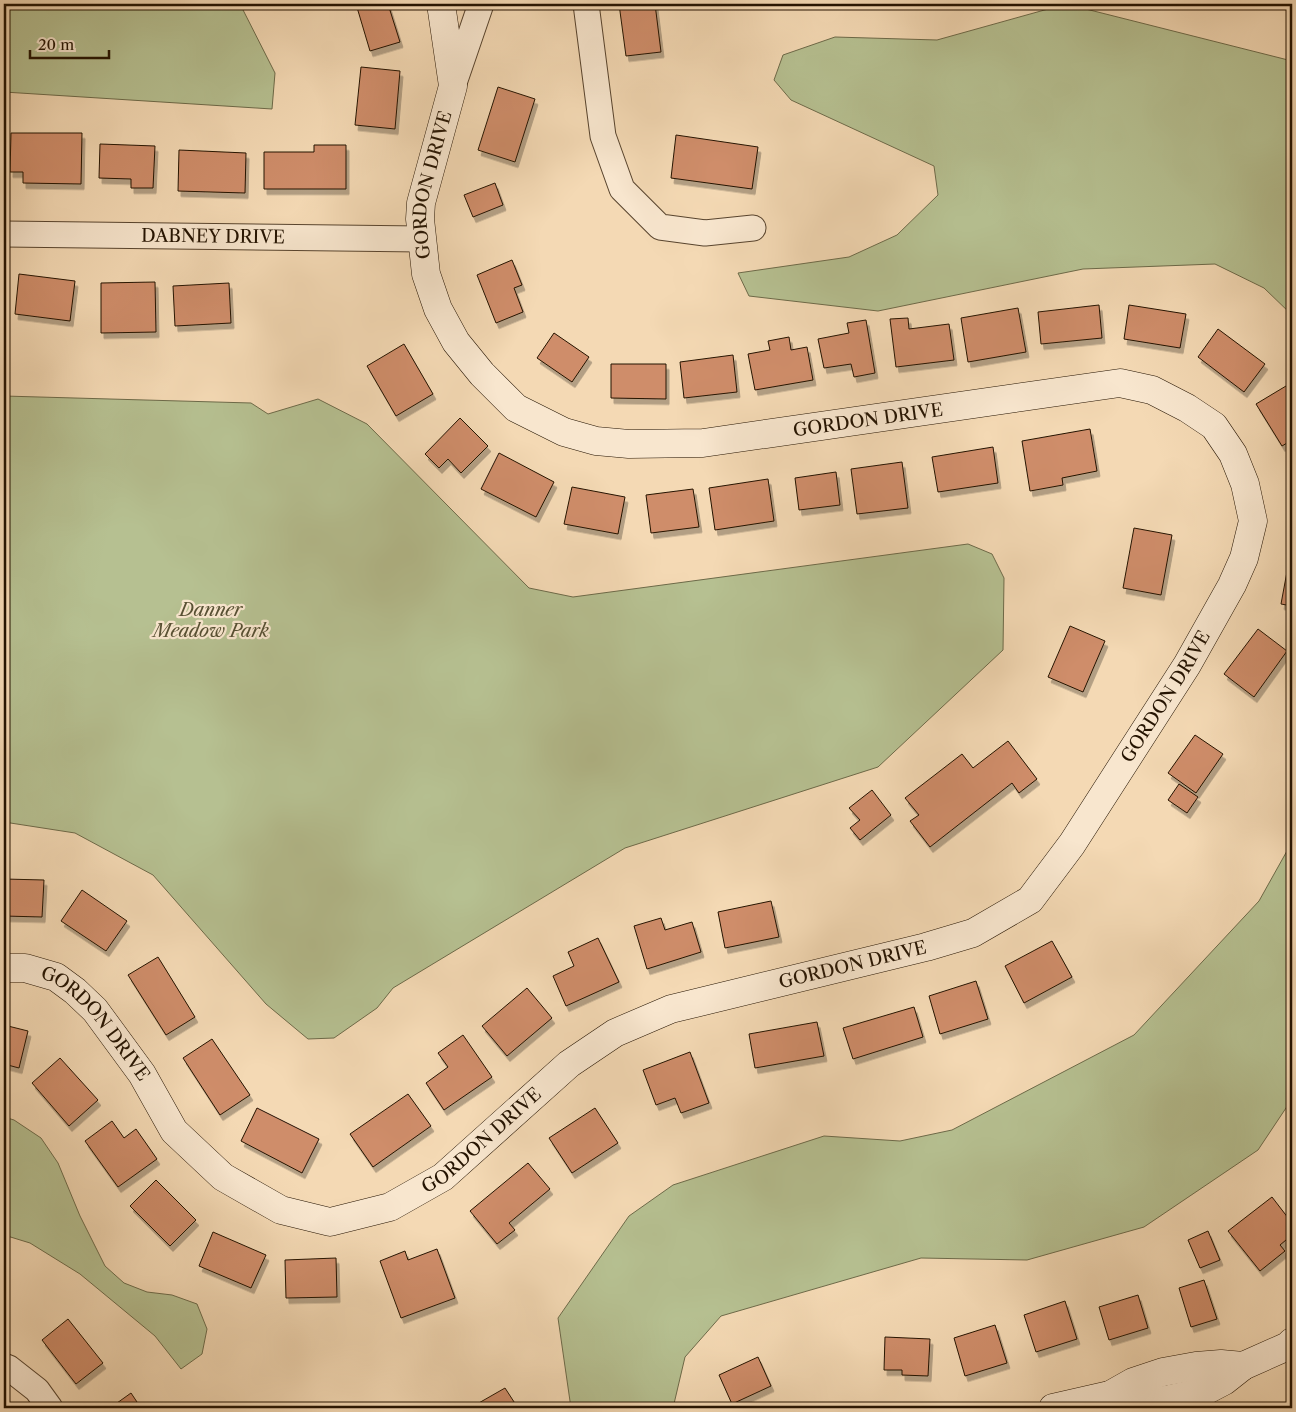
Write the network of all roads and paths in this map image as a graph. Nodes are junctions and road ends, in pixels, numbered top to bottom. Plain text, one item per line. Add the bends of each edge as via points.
1 (441, 4) edge
2 (481, 4) edge
3 (586, 4) edge
4 (453, 86) junction
5 (753, 228) dead end
6 (4, 234) edge
7 (422, 239) junction
8 (4, 968) edge
9 (1292, 1342) edge
10 (4, 1366) edge
11 (50, 1408) edge
12 (1053, 1408) edge

1 - 4 street
2 - 4 street, GORDON DRIVE
3 - 5 street via 603,136 622,189 660,227 705,233
4 - 7 street, GORDON DRIVE via 421,202
6 - 7 street, DABNEY DRIVE
7 - 8 street, GORDON DRIVE via 426,274 438,310 456,342 516,408 564,432 596,441 629,444 704,443 1120,383 1152,390 1214,426 1233,454 1245,484 1253,521 1244,558 1187,664 1072,844 1030,900 973,932 926,947 671,1009 615,1034 569,1064 443,1177 390,1207 330,1222 281,1210 223,1177 174,1132 142,1074 95,1010 56,977 25,968
9 - 12 street via 1243,1366 1221,1364 1163,1372 1133,1382 1110,1395
10 - 11 street via 37,1390

